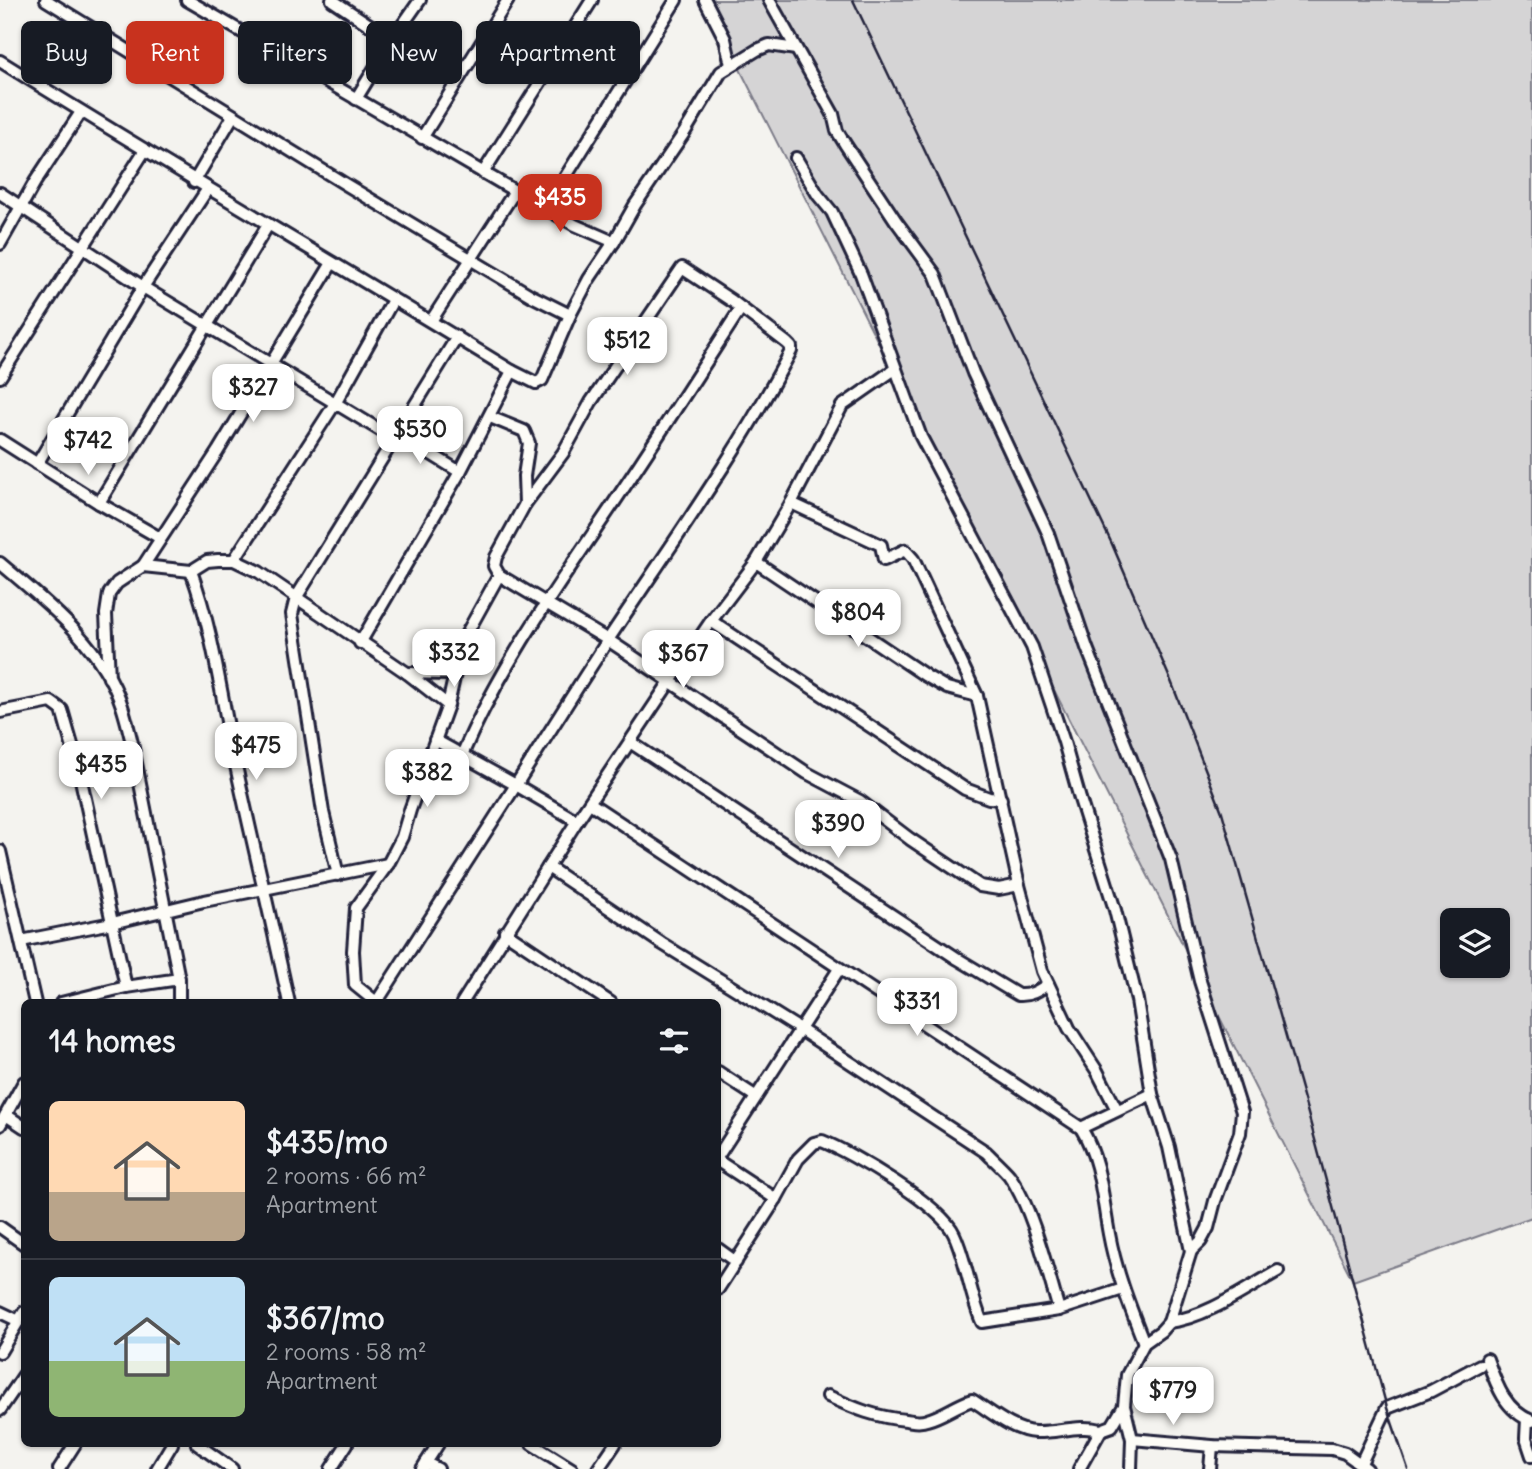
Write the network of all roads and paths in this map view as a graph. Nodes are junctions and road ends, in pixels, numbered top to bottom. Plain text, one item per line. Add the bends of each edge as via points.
1 (46, 0) edge
2 (187, 0) edge
3 (332, 0) edge
4 (420, 0) edge
5 (508, 0) edge
6 (592, 0) edge
7 (676, 0) edge
8 (705, 0) edge
9 (769, 0) edge
10 (405, 21) edge
11 (366, 23) edge
12 (796, 49) junction
13 (0, 61) edge
14 (731, 65) junction
15 (366, 83) edge
16 (356, 99) junction
17 (81, 112) junction
18 (233, 116) junction
19 (422, 138) junction
20 (145, 150) junction
21 (796, 158) dead end
22 (483, 173) junction
23 (194, 182) junction
24 (207, 190) junction
25 (515, 191) junction
26 (0, 193) edge
27 (23, 207) junction
28 (546, 208) junction
29 (268, 225) junction
30 (614, 242) junction
31 (0, 244) edge
32 (83, 247) junction
33 (469, 259) junction
34 (332, 262) junction
35 (143, 287) junction
36 (393, 300) junction
37 (741, 308) junction
38 (570, 316) junction
39 (431, 321) junction
40 (209, 325) junction
41 (457, 337) junction
42 (271, 363) junction
43 (895, 369) junction
44 (512, 371) junction
45 (0, 377) edge
46 (336, 402) junction
47 (490, 417) junction
48 (395, 435) junction
49 (0, 440) edge
50 (37, 464) junction
51 (460, 472) junction
52 (99, 503) junction
53 (791, 503) junction
54 (524, 504) junction
55 (160, 538) junction
56 (234, 560) junction
57 (756, 562) junction
58 (0, 564) edge
59 (143, 566) junction
60 (191, 571) junction
61 (499, 575) junction
62 (296, 598) junction
63 (547, 602) junction
64 (711, 621) junction
65 (608, 640) junction
66 (462, 642) junction
67 (360, 643) junction
68 (407, 673) junction
69 (109, 678) junction
70 (669, 683) junction
71 (978, 696) junction
72 (448, 705) junction
73 (0, 712) edge
74 (435, 740) junction
75 (630, 742) junction
76 (462, 755) junction
77 (516, 785) junction
78 (1001, 799) junction
79 (590, 803) junction
80 (577, 821) junction
81 (1, 858) edge
82 (388, 864) junction
83 (548, 867) junction
84 (366, 869) junction
85 (338, 875) junction
86 (374, 884) junction
87 (1019, 885) junction
88 (265, 890) junction
89 (164, 911) junction
90 (113, 923) junction
91 (505, 932) junction
92 (22, 941) junction
93 (839, 969) junction
94 (178, 979) junction
95 (1048, 984) junction
96 (126, 987) junction
97 (33, 999) edge
98 (77, 999) edge
99 (179, 999) edge
100 (288, 999) edge
101 (371, 999) edge
102 (379, 999) edge
103 (467, 999) edge
104 (605, 999) edge
105 (798, 1028) junction
106 (721, 1074) edge
107 (21, 1087) edge
108 (1152, 1094) junction
109 (755, 1096) junction
110 (1117, 1110) junction
111 (3, 1120) edge
112 (21, 1126) edge
113 (1081, 1128) junction
114 (721, 1154) edge
115 (721, 1161) edge
116 (776, 1199) junction
117 (0, 1227) edge
118 (21, 1242) edge
119 (1191, 1251) junction
120 (721, 1252) edge
121 (736, 1262) junction
122 (1278, 1271) dead end
123 (721, 1284) edge
124 (1122, 1289) junction
125 (1059, 1310) junction
126 (0, 1312) edge
127 (21, 1317) edge
128 (21, 1319) edge
129 (1169, 1322) junction
130 (1144, 1343) junction
131 (0, 1353) edge
132 (21, 1379) edge
133 (828, 1396) dead end
134 (1124, 1406) junction
135 (0, 1410) edge
136 (1530, 1420) edge
137 (1101, 1430) junction
138 (1132, 1439) junction
139 (1212, 1446) junction
140 (73, 1447) edge
141 (170, 1447) edge
142 (201, 1447) edge
143 (341, 1447) edge
144 (436, 1447) edge
145 (537, 1447) edge
146 (613, 1447) edge
147 (1532, 1456) edge
148 (424, 1466) edge
149 (1364, 1466) edge
150 (59, 1469) edge
151 (157, 1469) edge
152 (232, 1469) edge
153 (331, 1469) edge
154 (438, 1469) edge
155 (572, 1469) edge
156 (598, 1469) edge
157 (1079, 1469) edge
158 (1131, 1469) edge
159 (1210, 1469) edge

1 - 18 street
2 - 16 street
3 - 11 street
4 - 10 street
5 - 19 street
6 - 22 street
7 - 28 street
8 - 14 street
9 - 12 street
12 - 14 street via 769,45
12 - 119 street via 841,137 940,283 973,373 1048,533 1087,648 1171,859 1200,981 1242,1118 1208,1228
13 - 17 street
14 - 30 street via 703,99
15 - 16 street
16 - 19 street
17 - 20 street
17 - 27 street
18 - 23 street
18 - 33 street
19 - 22 street
20 - 23 street
20 - 32 street
21 - 43 street via 837,221
22 - 25 street
23 - 24 street
24 - 29 street
24 - 35 street
25 - 28 street
25 - 33 street
26 - 27 street
27 - 31 street
27 - 32 street
28 - 30 street
29 - 34 street
29 - 40 street
30 - 38 street
32 - 35 street
32 - 45 street
33 - 38 street
33 - 39 street
34 - 36 street
34 - 42 street
35 - 40 street
35 - 50 street
36 - 39 street
36 - 46 street
37 - 54 street via 680,269 591,402 563,453
37 - 63 street
37 - 65 street via 792,346 791,351 757,413
38 - 44 street via 541,380 536,383
39 - 41 street
40 - 42 street
40 - 52 street
41 - 44 street
41 - 48 street
42 - 46 street
42 - 55 street
43 - 53 street via 842,406
43 - 108 street via 921,437 1032,647 1115,910 1137,1000
44 - 47 street
46 - 48 street
46 - 56 street
47 - 51 street
47 - 54 street via 527,436
48 - 51 street
48 - 62 street
49 - 50 street
50 - 52 street
51 - 67 street
52 - 55 street
53 - 57 street
53 - 71 street via 881,545 884,560 908,551
54 - 61 street via 496,556 494,566
55 - 59 street
56 - 60 street via 207,561
56 - 62 street
57 - 64 street
57 - 71 street via 926,676
58 - 69 street via 63,617
59 - 60 street
59 - 69 street via 109,594
60 - 88 street via 202,599
61 - 63 street
61 - 66 street
62 - 67 street
62 - 85 street via 294,629 323,812
63 - 65 street
63 - 76 street via 485,703
64 - 70 street
64 - 78 street via 965,789
65 - 70 street
65 - 77 street
66 - 68 street via 449,674
66 - 72 street
67 - 68 street
68 - 72 street
69 - 89 street via 132,743
70 - 75 street
70 - 87 street via 807,773 860,801 980,886
71 - 78 street
72 - 74 street
73 - 90 street via 51,702 62,710
74 - 76 street
74 - 82 street via 402,837
75 - 79 street
75 - 95 street via 1018,995 1026,996
76 - 77 street
77 - 80 street
77 - 102 street
78 - 87 street
79 - 80 street
79 - 93 street
80 - 83 street
81 - 92 street
82 - 84 street
82 - 86 street
83 - 91 street
83 - 105 street
84 - 85 street
84 - 86 street
85 - 88 street
86 - 101 street via 356,908 353,951 355,985
87 - 95 street
88 - 89 street
88 - 100 street
89 - 90 street
89 - 94 street
90 - 92 street
90 - 96 street
91 - 103 street
91 - 104 street
92 - 97 street
93 - 105 street
93 - 113 street
94 - 96 street
94 - 99 street
95 - 110 street
96 - 98 street
105 - 109 street
105 - 125 street via 986,1152 1009,1176 1034,1228
106 - 109 street
107 - 111 street
108 - 110 street
108 - 119 street via 1169,1147
109 - 114 street
110 - 113 street
111 - 112 street
113 - 124 street via 1094,1153
115 - 116 street
116 - 121 street
116 - 125 street via 798,1159 822,1141 915,1196 946,1222 966,1265 982,1322
117 - 118 street
119 - 129 street
120 - 121 street
121 - 123 street
122 - 129 street via 1207,1310
124 - 125 street
124 - 130 street
126 - 127 street
128 - 131 street
129 - 130 street
130 - 134 street via 1127,1375
132 - 135 street
133 - 137 street via 891,1419 920,1422 972,1400 1021,1430
134 - 137 street via 1112,1426
134 - 138 street
136 - 147 street via 1526,1438
136 - 149 street via 1503,1397 1483,1362 1431,1391 1387,1408
137 - 157 street
138 - 139 street
138 - 158 street
139 - 149 street via 1332,1449
139 - 159 street
140 - 150 street
141 - 151 street
142 - 152 street
143 - 153 street
144 - 148 street
145 - 155 street
146 - 156 street
148 - 154 street

